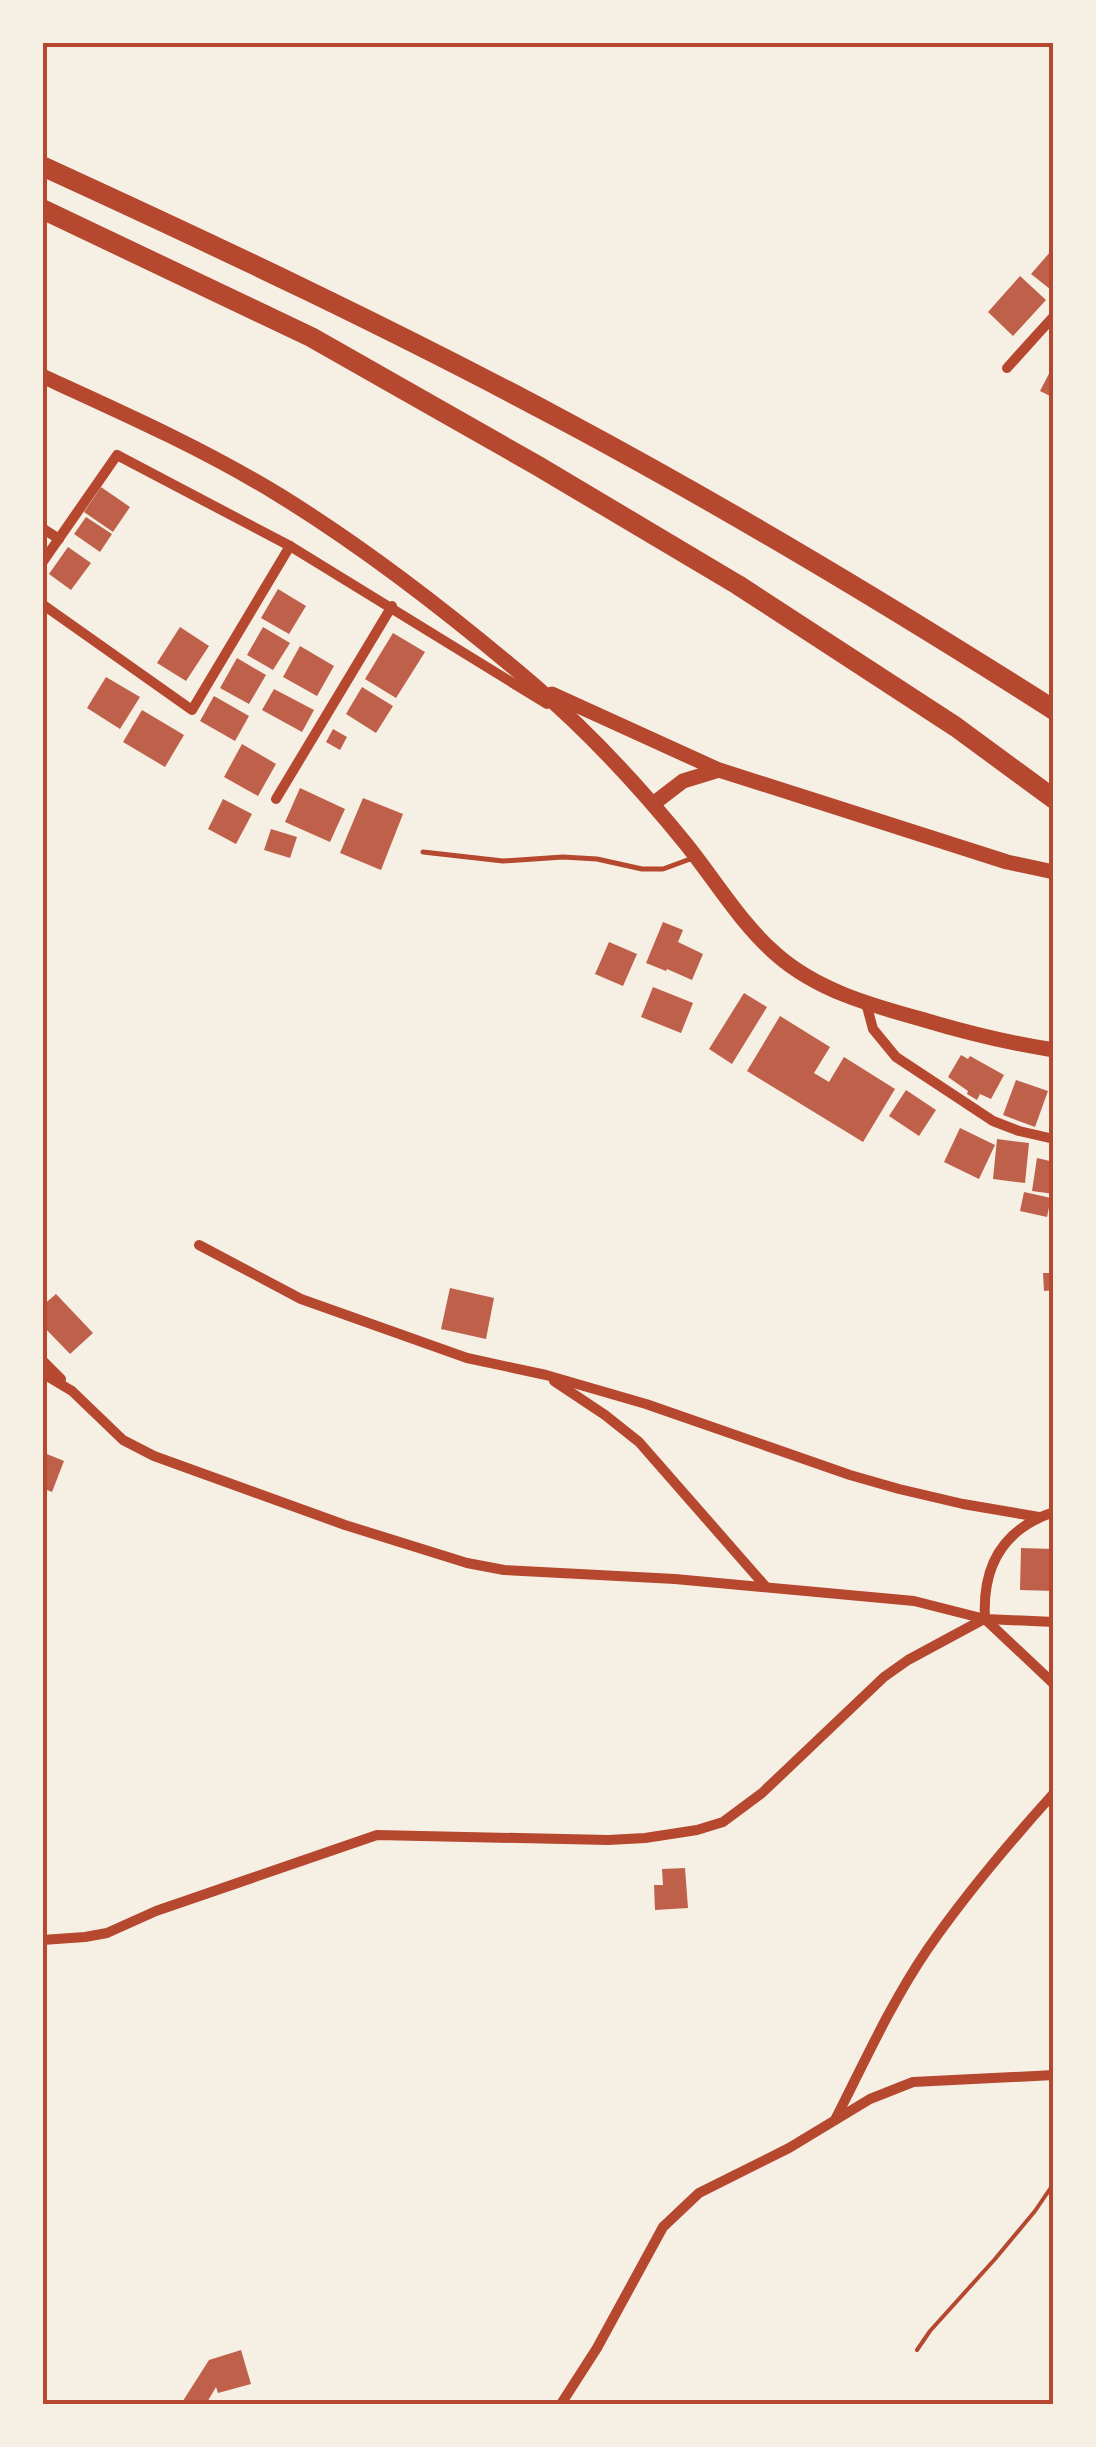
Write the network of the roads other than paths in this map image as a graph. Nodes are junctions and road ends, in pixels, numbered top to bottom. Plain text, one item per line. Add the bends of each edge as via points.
1 (42, 166) edge
2 (42, 210) edge
3 (1054, 316) edge
4 (1008, 368) dead end
5 (42, 376) edge
6 (42, 528) edge
7 (59, 540) junction
8 (290, 546) junction
9 (42, 563) edge
10 (42, 604) edge
11 (392, 606) junction
12 (535, 686) junction
13 (1054, 710) edge
14 (574, 721) junction
15 (719, 770) junction
16 (276, 799) dead end
17 (1054, 799) edge
18 (652, 804) junction
19 (423, 852) dead end
20 (696, 857) junction
21 (1054, 872) edge
22 (866, 1003) junction
23 (1054, 1050) edge
24 (1054, 1139) edge
25 (199, 1245) dead end
26 (42, 1360) edge
27 (42, 1373) edge
28 (546, 1375) junction
29 (72, 1391) junction
30 (1054, 1512) edge
31 (1039, 1517) junction
32 (767, 1588) junction
33 (984, 1618) junction
34 (1054, 1622) edge
35 (1054, 1684) edge
36 (1054, 1793) edge
37 (42, 1940) edge
38 (1054, 2076) edge
39 (834, 2121) junction
40 (561, 2404) edge

1 - 13 highway via 571,425 760,530
2 - 17 highway via 311,337 538,466 738,585
3 - 4 street
5 - 12 main road via 234,469 339,534
6 - 7 street
7 - 8 street via 117,455
7 - 9 street
8 - 10 street via 192,710
8 - 11 street
11 - 14 street
11 - 16 street
12 - 14 main road
12 - 15 main road
14 - 18 main road
15 - 18 main road via 683,781
15 - 21 main road
18 - 20 main road
19 - 20 lane via 503,861 597,859 652,869
20 - 22 main road via 779,957
22 - 23 main road
22 - 24 street via 873,1028 896,1057 993,1121
25 - 28 street via 301,1299 467,1358
26 - 29 street
27 - 29 street
28 - 31 street via 850,1475
28 - 32 street via 639,1442
29 - 32 street via 123,1440 154,1456 433,1554 504,1570
30 - 31 street
31 - 33 street via 1010,1539 989,1570
32 - 33 street via 914,1601
33 - 34 street
33 - 35 street
33 - 37 street via 884,1677 762,1794 712,1827 608,1840 377,1834 107,1933
36 - 39 street via 926,1952
38 - 39 street via 913,2082
39 - 40 street via 699,2193 680,2210 663,2228

